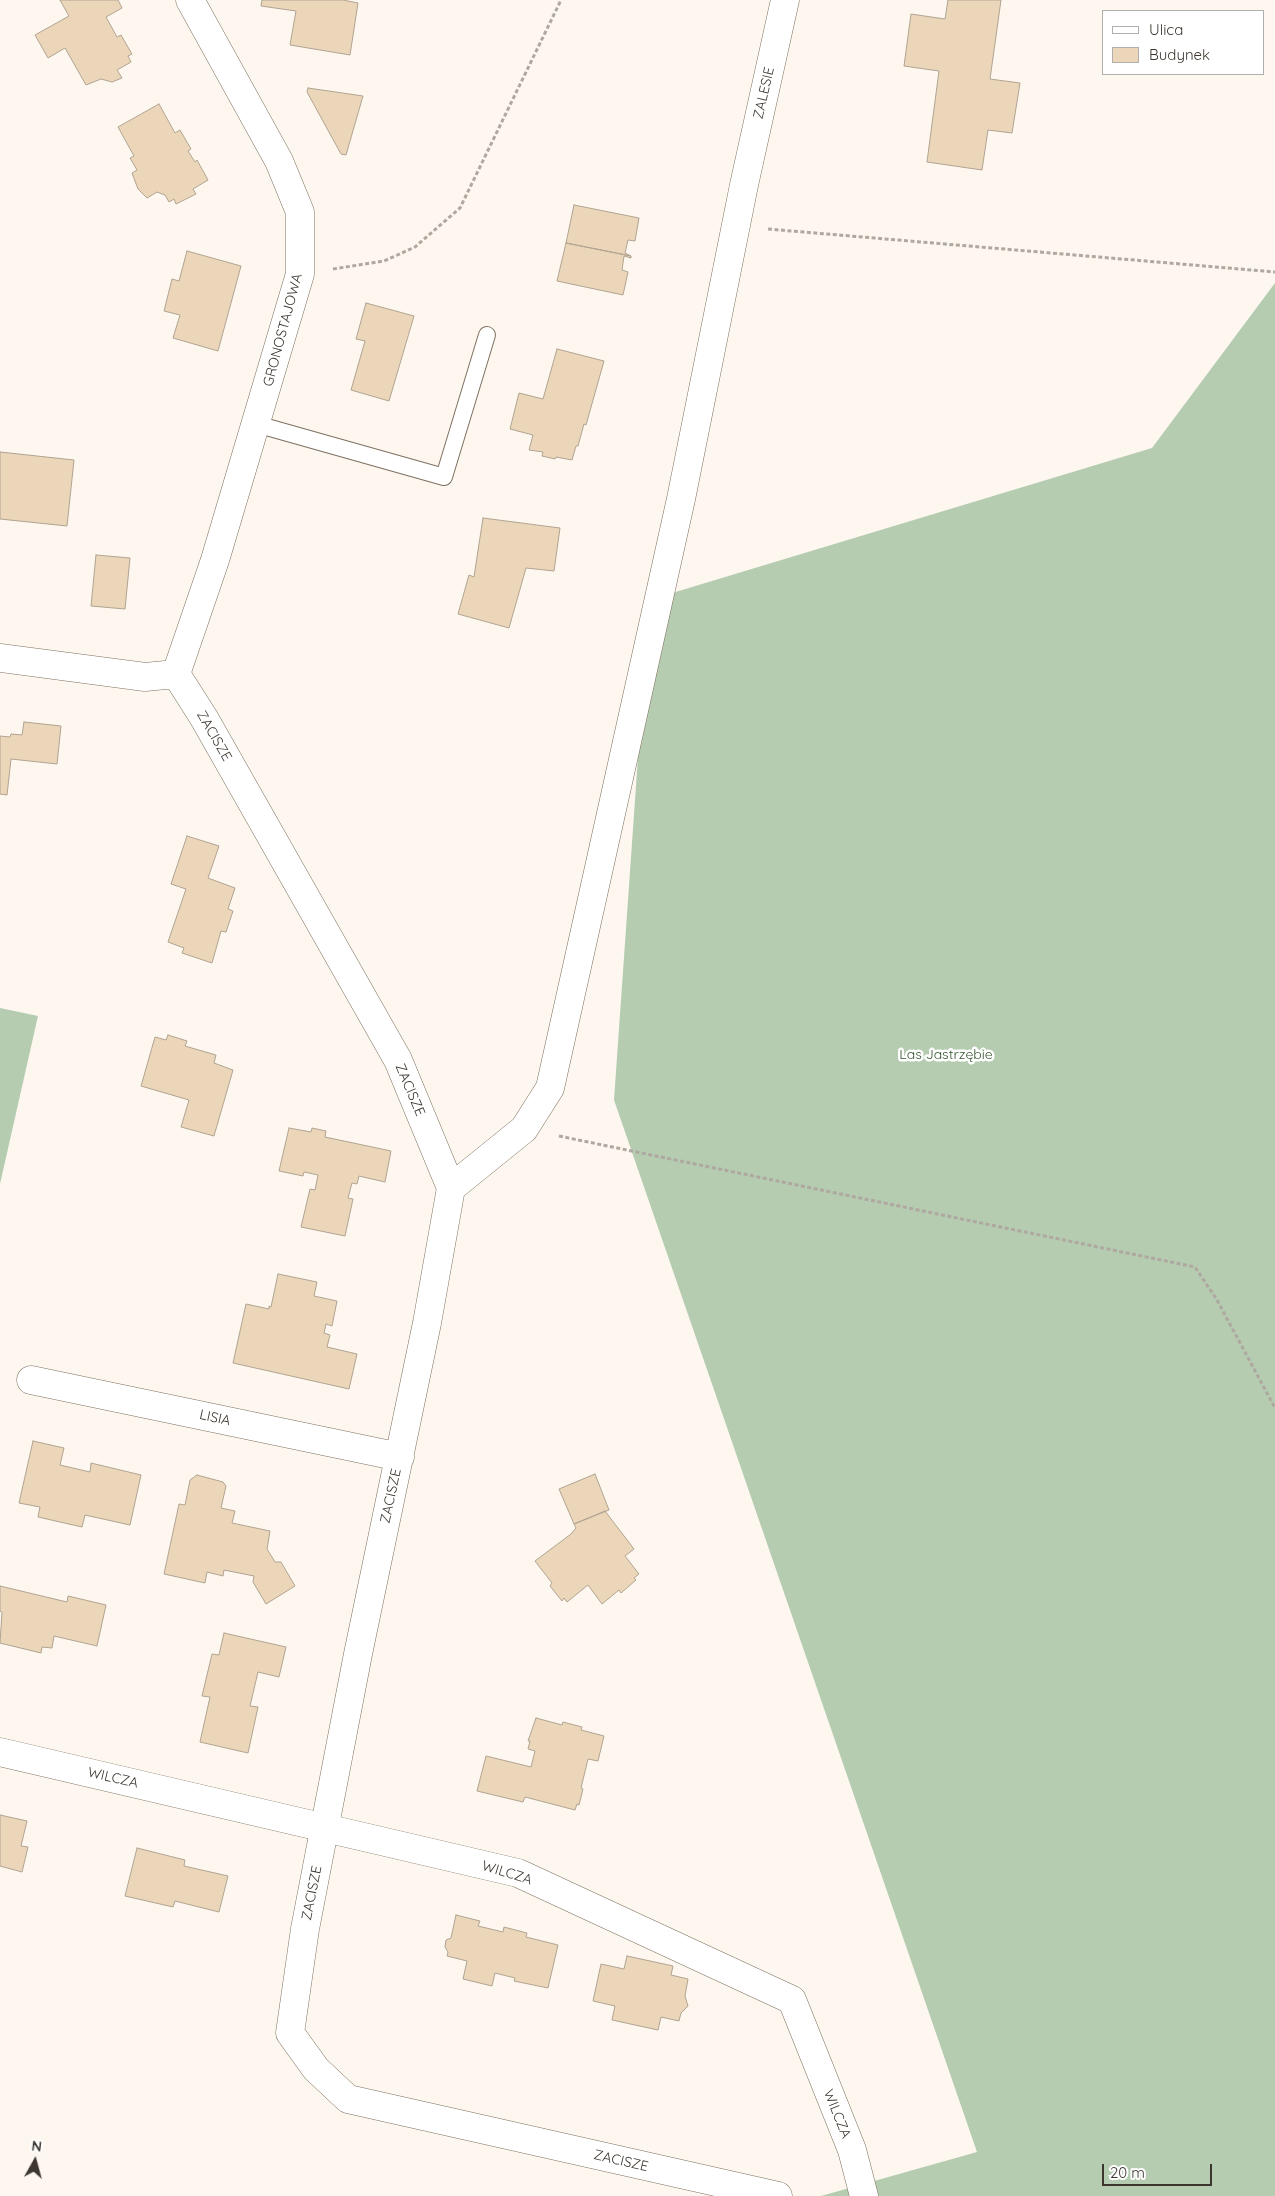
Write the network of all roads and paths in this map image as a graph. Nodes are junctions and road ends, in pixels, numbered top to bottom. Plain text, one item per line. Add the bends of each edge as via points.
1 (190, 0) edge
2 (561, 0) edge
3 (785, 0) edge
4 (735, 226) junction
5 (1275, 272) edge
6 (300, 274) junction
7 (486, 334) dead end
8 (256, 424) junction
9 (0, 658) edge
10 (176, 674) junction
11 (524, 1128) junction
12 (451, 1188) junction
13 (31, 1380) dead end
14 (1275, 1408) edge
15 (400, 1457) junction
16 (0, 1752) edge
17 (325, 1827) junction
18 (778, 2196) edge
19 (864, 2196) edge

1 - 6 street, GRONOSTAJOWA via 279,161 300,212
2 - 6 path via 460,208 415,247 384,261
3 - 4 street, ZALESIE
4 - 5 path
4 - 11 street, ZALESIE via 679,508 550,1088
6 - 8 street, GRONOSTAJOWA
7 - 8 lane via 444,477
8 - 10 street, GRONOSTAJOWA
9 - 10 street via 145,677
10 - 12 street, ZACISZE via 398,1060
11 - 12 street, ZALESIE
11 - 14 path via 1195,1267 1217,1300
12 - 15 street, ZACISZE
13 - 15 street, LISIA
15 - 17 street, ZACISZE
16 - 17 street, WILCZA
17 - 18 street, ZACISZE via 305,1929 290,2033 316,2069 348,2099
17 - 19 street, WILCZA via 518,1873 792,2000 852,2150

